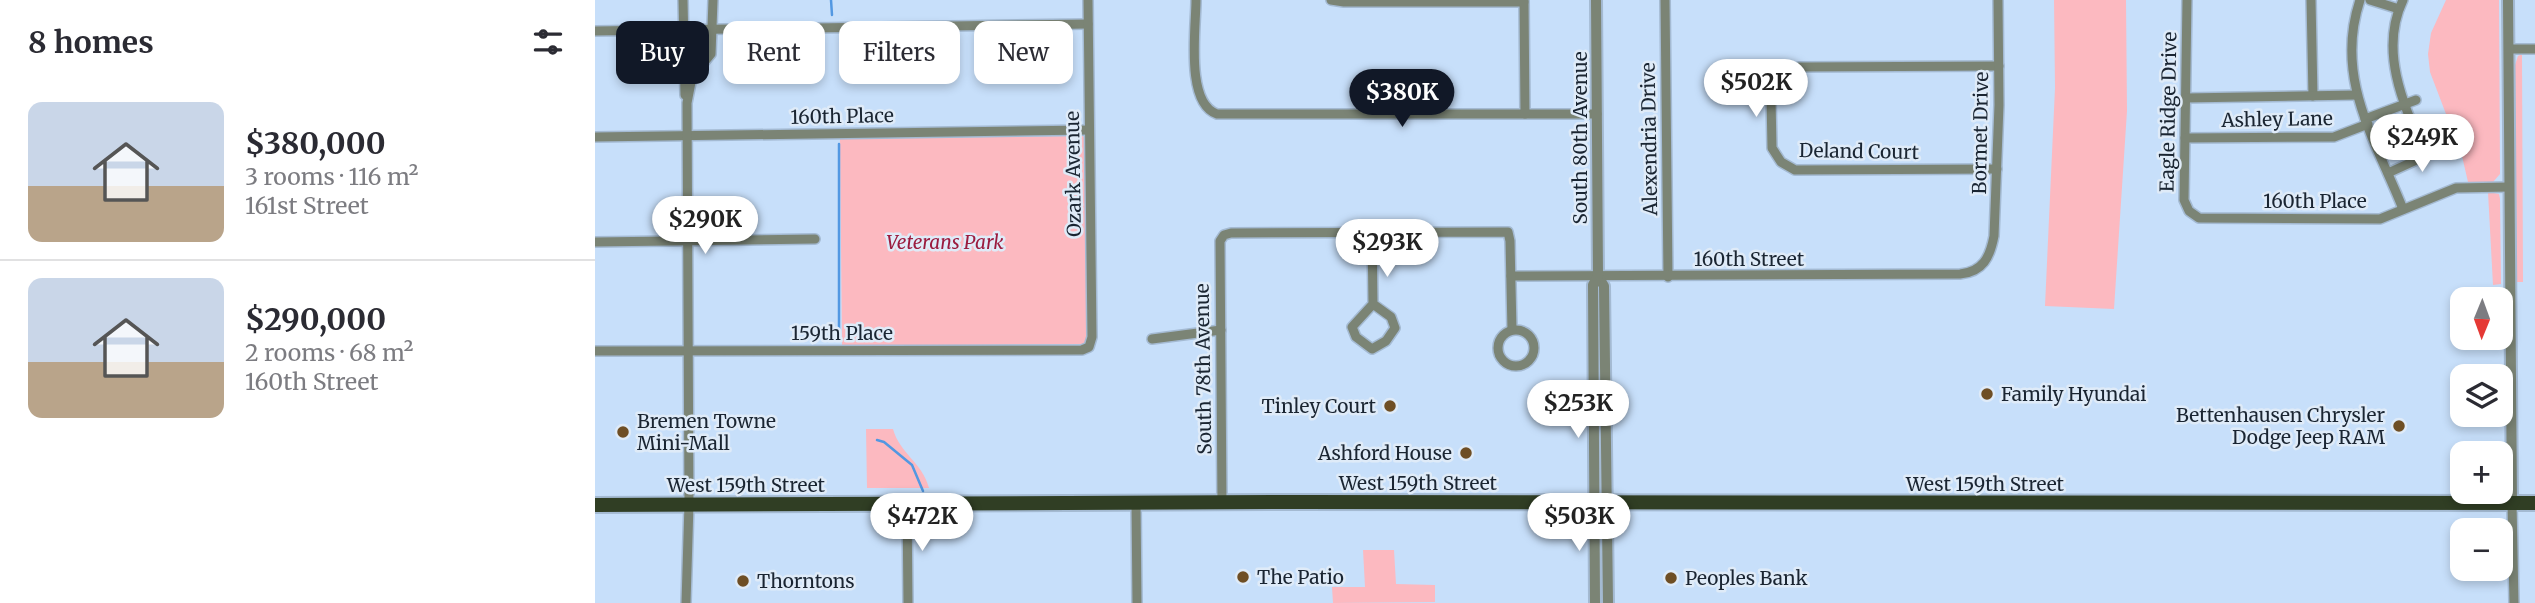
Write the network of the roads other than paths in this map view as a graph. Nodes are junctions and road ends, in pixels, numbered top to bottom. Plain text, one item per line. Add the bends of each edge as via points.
1 (683, 0) edge
2 (713, 0) edge
3 (1088, 0) edge
4 (1196, 0) edge
5 (1331, 0) edge
6 (1596, 0) edge
7 (1665, 0) edge
8 (1998, 0) edge
9 (2187, 0) edge
10 (2311, 0) edge
11 (2360, 0) edge
12 (2369, 0) edge
13 (2508, 0) edge
14 (1524, 1) edge
15 (2401, 4) edge
16 (683, 21) edge
17 (1088, 24) junction
18 (709, 29) edge
19 (713, 29) junction
20 (595, 31) edge
21 (616, 31) edge
22 (2509, 49) junction
23 (2535, 49) edge
24 (1999, 66) junction
25 (684, 84) edge
26 (2357, 95) junction
27 (2313, 96) junction
28 (2186, 98) junction
29 (2417, 100) dead end
30 (687, 103) junction
31 (2404, 104) junction
32 (1525, 114) junction
33 (1597, 114) junction
34 (2367, 122) junction
35 (1089, 130) junction
36 (687, 135) junction
37 (595, 136) edge
38 (2185, 138) junction
39 (2443, 148) dead end
40 (2426, 156) junction
41 (1997, 169) junction
42 (2388, 173) junction
43 (2509, 187) junction
44 (2403, 209) junction
45 (2199, 219) joint
46 (1372, 232) junction
47 (815, 239) dead end
48 (688, 241) junction
49 (595, 242) edge
50 (1984, 264) joint
51 (1511, 276) junction
52 (1598, 276) junction
53 (1668, 277) junction
54 (1373, 304) junction
55 (1221, 330) junction
56 (1512, 330) junction
57 (1152, 339) dead end
58 (1089, 347) joint
59 (595, 351) edge
60 (688, 351) junction
61 (2511, 441) edge
62 (1601, 502) junction
63 (1136, 503) junction
64 (1222, 503) junction
65 (2450, 503) edge
66 (2513, 503) edge
67 (2535, 503) edge
68 (689, 504) junction
69 (907, 504) junction
70 (2512, 504) edge
71 (595, 505) edge
72 (686, 603) edge
73 (908, 603) edge
74 (1137, 603) edge
75 (1595, 603) edge
76 (1608, 603) edge
77 (2514, 603) edge

1 - 16 street
2 - 19 street
3 - 17 street, Ozark Avenue
4 - 32 street via 1196,87 1212,112
5 - 14 street
6 - 33 street, South 80th Avenue
7 - 53 street, Alexendria Drive
8 - 24 street, Bormet Drive
9 - 28 street, Eagle Ridge Drive
10 - 27 street
11 - 26 street via 2350,66
12 - 15 street
13 - 22 street
14 - 32 street
15 - 31 street via 2392,60
17 - 19 street
17 - 35 street, Ozark Avenue
18 - 19 street
19 - 30 street via 711,54 692,77
20 - 21 street
22 - 23 street
22 - 43 street
24 - 41 street, Bormet Drive
24 - 41 street, Deland Court via 1799,67 1778,80 1771,98 1772,148 1781,162 1795,170
25 - 30 street
26 - 27 street
26 - 34 street
27 - 28 street
28 - 38 street, Eagle Ridge Drive
29 - 31 street, Ashley Lane
30 - 36 street
31 - 34 street, Ashley Lane
31 - 40 street
32 - 33 street
33 - 52 street, South 80th Avenue
34 - 38 street, Ashley Lane via 2334,138
34 - 42 street
35 - 36 street, 160th Place
35 - 58 street, Ozark Avenue
36 - 37 street, 160th Place
36 - 48 street
38 - 45 street, Eagle Ridge Drive via 2184,200
39 - 40 street
40 - 42 street
41 - 50 street, Bormet Drive via 1994,236
42 - 44 street
43 - 44 street, 160th Place via 2456,188
43 - 61 street
44 - 45 street, 160th Place via 2380,219
46 - 51 street via 1507,232
46 - 54 street
46 - 55 street, South 78th Avenue via 1224,235 1220,241
47 - 48 street
48 - 49 street
48 - 60 street
50 - 53 street, 160th Street via 1959,274
51 - 52 street, 160th Street
51 - 56 street
52 - 53 street, 160th Street
52 - 62 street, South 80th Avenue via 1605,285
54 - 54 street via 1391,317 1395,328 1387,341 1372,349 1356,337 1352,327
55 - 57 street
55 - 64 street, South 78th Avenue
56 - 56 street via 1501,337 1497,349 1507,364 1520,366 1532,356 1534,345 1528,335
58 - 60 street, 159th Place
59 - 60 street, 159th Place
60 - 68 street
62 - 64 main road, West 159th Street
62 - 65 main road, West 159th Street
62 - 75 street, South 80th Avenue
62 - 76 street, South 80th Avenue
63 - 64 main road, West 159th Street
63 - 69 main road, West 159th Street
63 - 74 street
66 - 67 main road, West 159th Street
68 - 69 main road, West 159th Street
68 - 71 main road, West 159th Street
68 - 72 street
69 - 73 street
70 - 77 street

